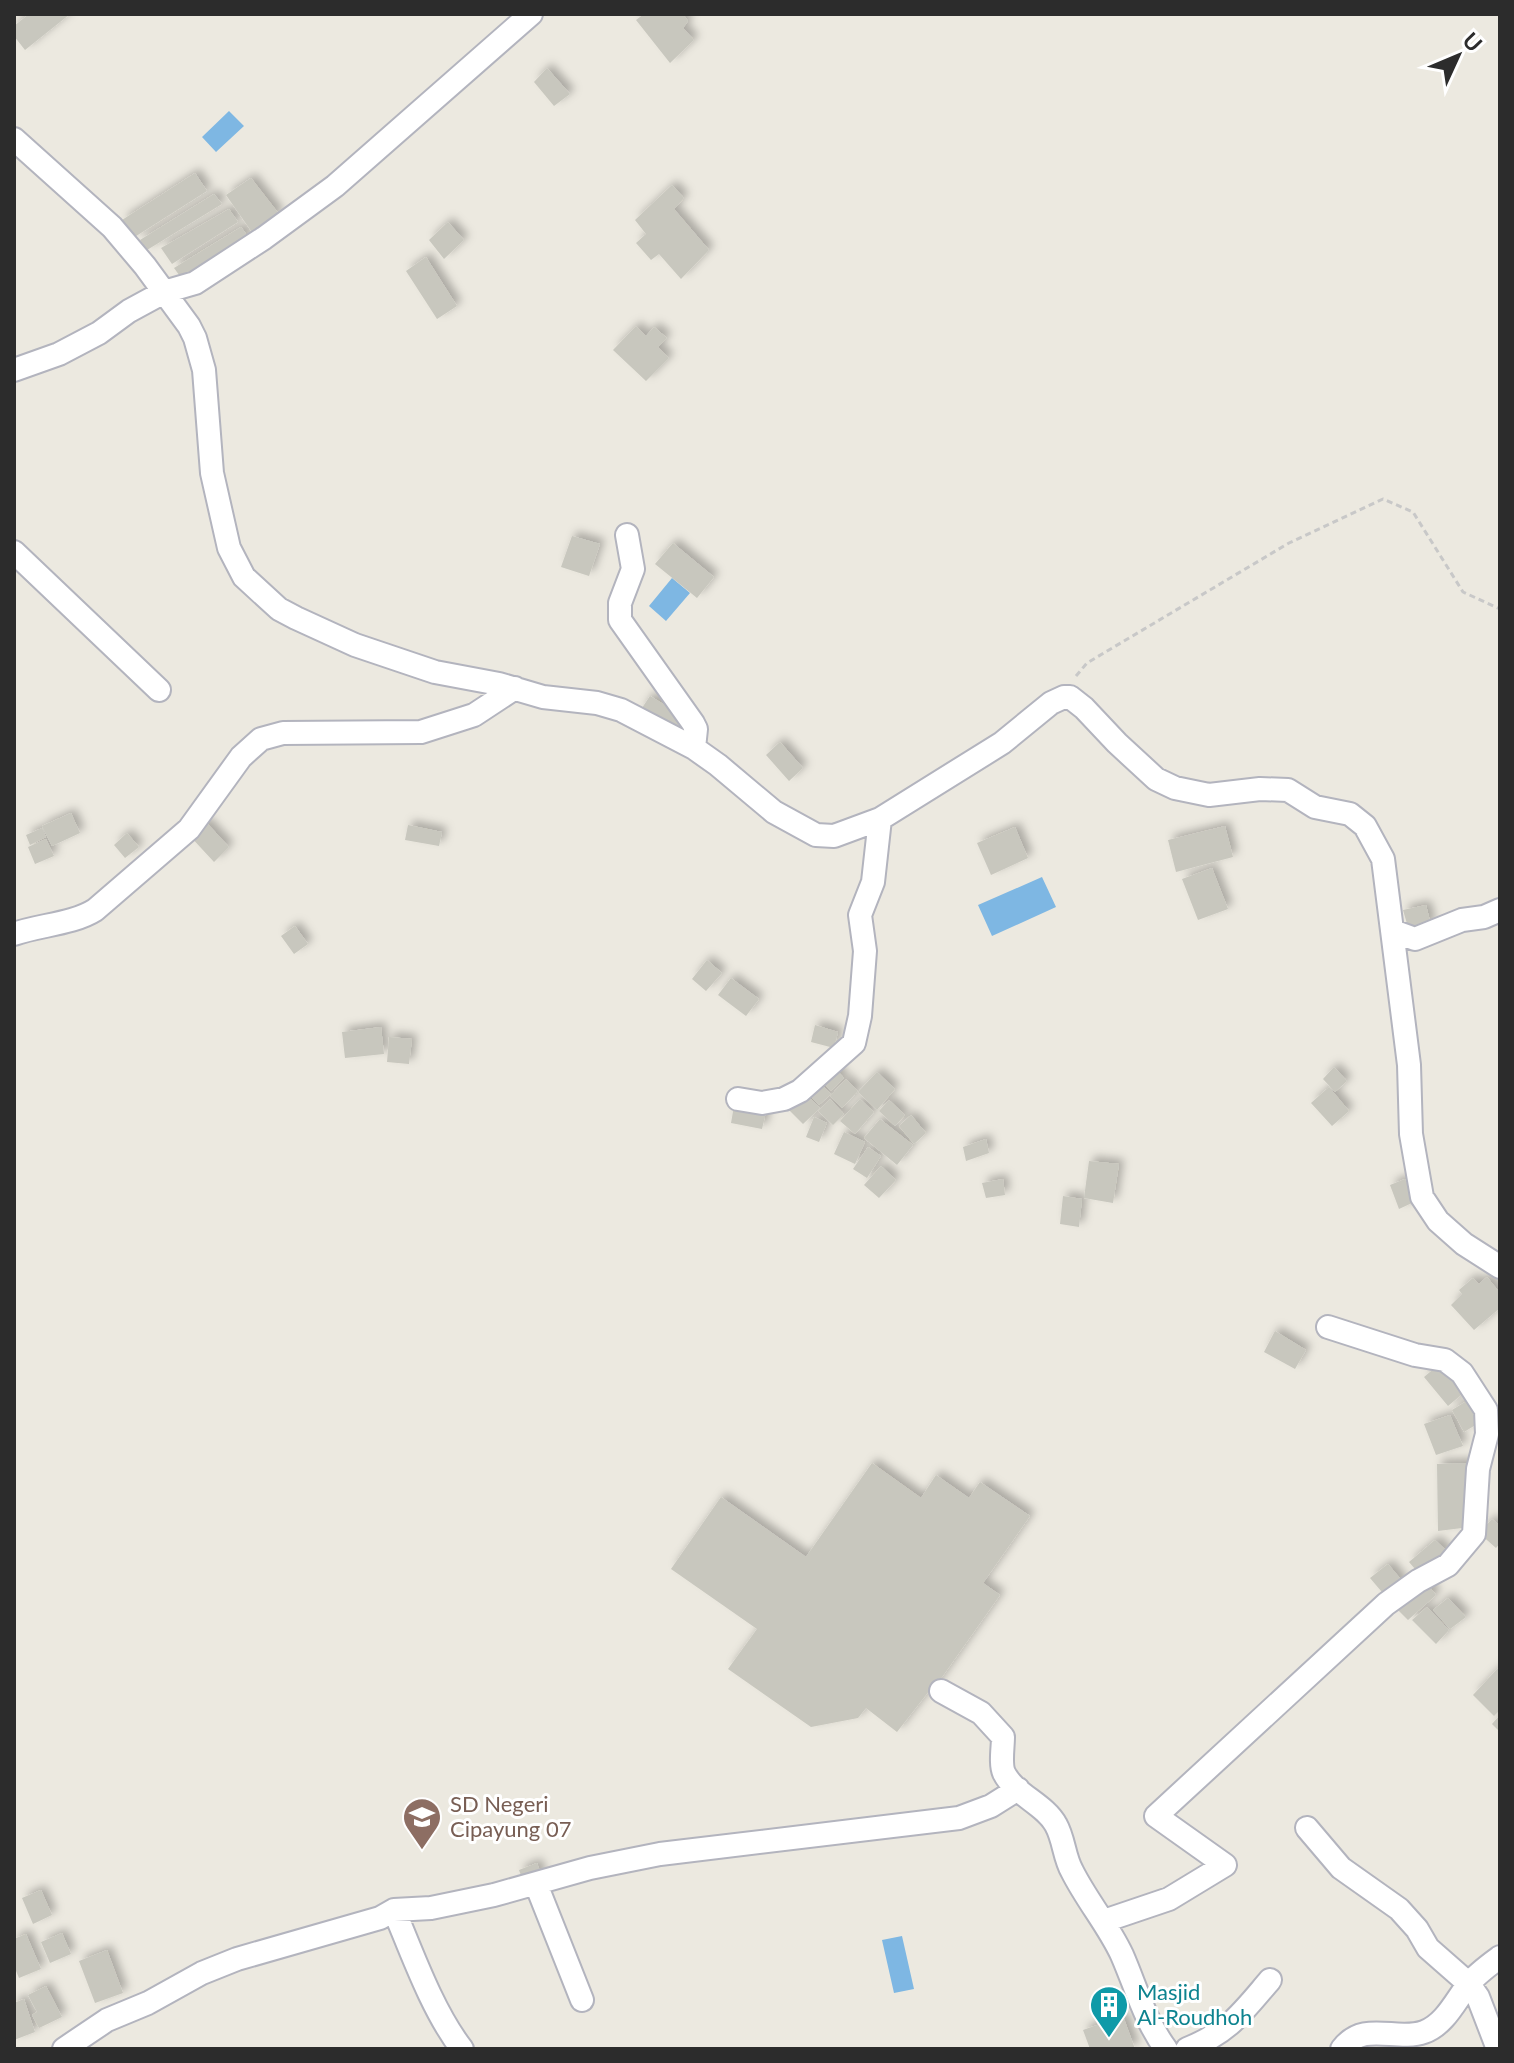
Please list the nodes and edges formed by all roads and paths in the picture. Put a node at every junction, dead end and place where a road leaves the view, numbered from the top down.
1 (531, 14) edge
2 (14, 139) edge
3 (164, 292) junction
4 (14, 370) edge
5 (627, 535) dead end
6 (14, 552) edge
7 (1500, 609) edge
8 (515, 688) junction
9 (159, 690) dead end
10 (1070, 697) junction
11 (694, 748) junction
12 (880, 819) junction
13 (1500, 910) edge
14 (1393, 931) junction
15 (14, 934) edge
16 (738, 1099) dead end
17 (1500, 1267) edge
18 (1328, 1327) dead end
19 (941, 1691) dead end
20 (1018, 1789) junction
21 (1307, 1828) dead end
22 (536, 1884) junction
23 (394, 1910) junction
24 (1104, 1921) junction
25 (1500, 1957) edge
26 (1270, 1980) dead end
27 (1469, 1984) junction
28 (582, 2000) dead end
29 (64, 2049) edge
30 (462, 2049) edge
31 (1166, 2049) edge
32 (1187, 2049) edge
33 (1342, 2049) edge
34 (1498, 2049) edge

1 - 3 street
2 - 3 street
3 - 4 street
3 - 8 street
5 - 11 street
6 - 9 street
7 - 10 path
8 - 11 street
8 - 15 street
10 - 12 street
10 - 14 street
11 - 12 street
12 - 16 street
13 - 14 street
14 - 17 street
18 - 24 street
19 - 20 street
20 - 22 street
20 - 24 street
21 - 27 street
22 - 23 street
22 - 28 street
23 - 29 street
23 - 30 street
24 - 31 street
25 - 27 street
26 - 32 street
27 - 33 street
27 - 34 street

